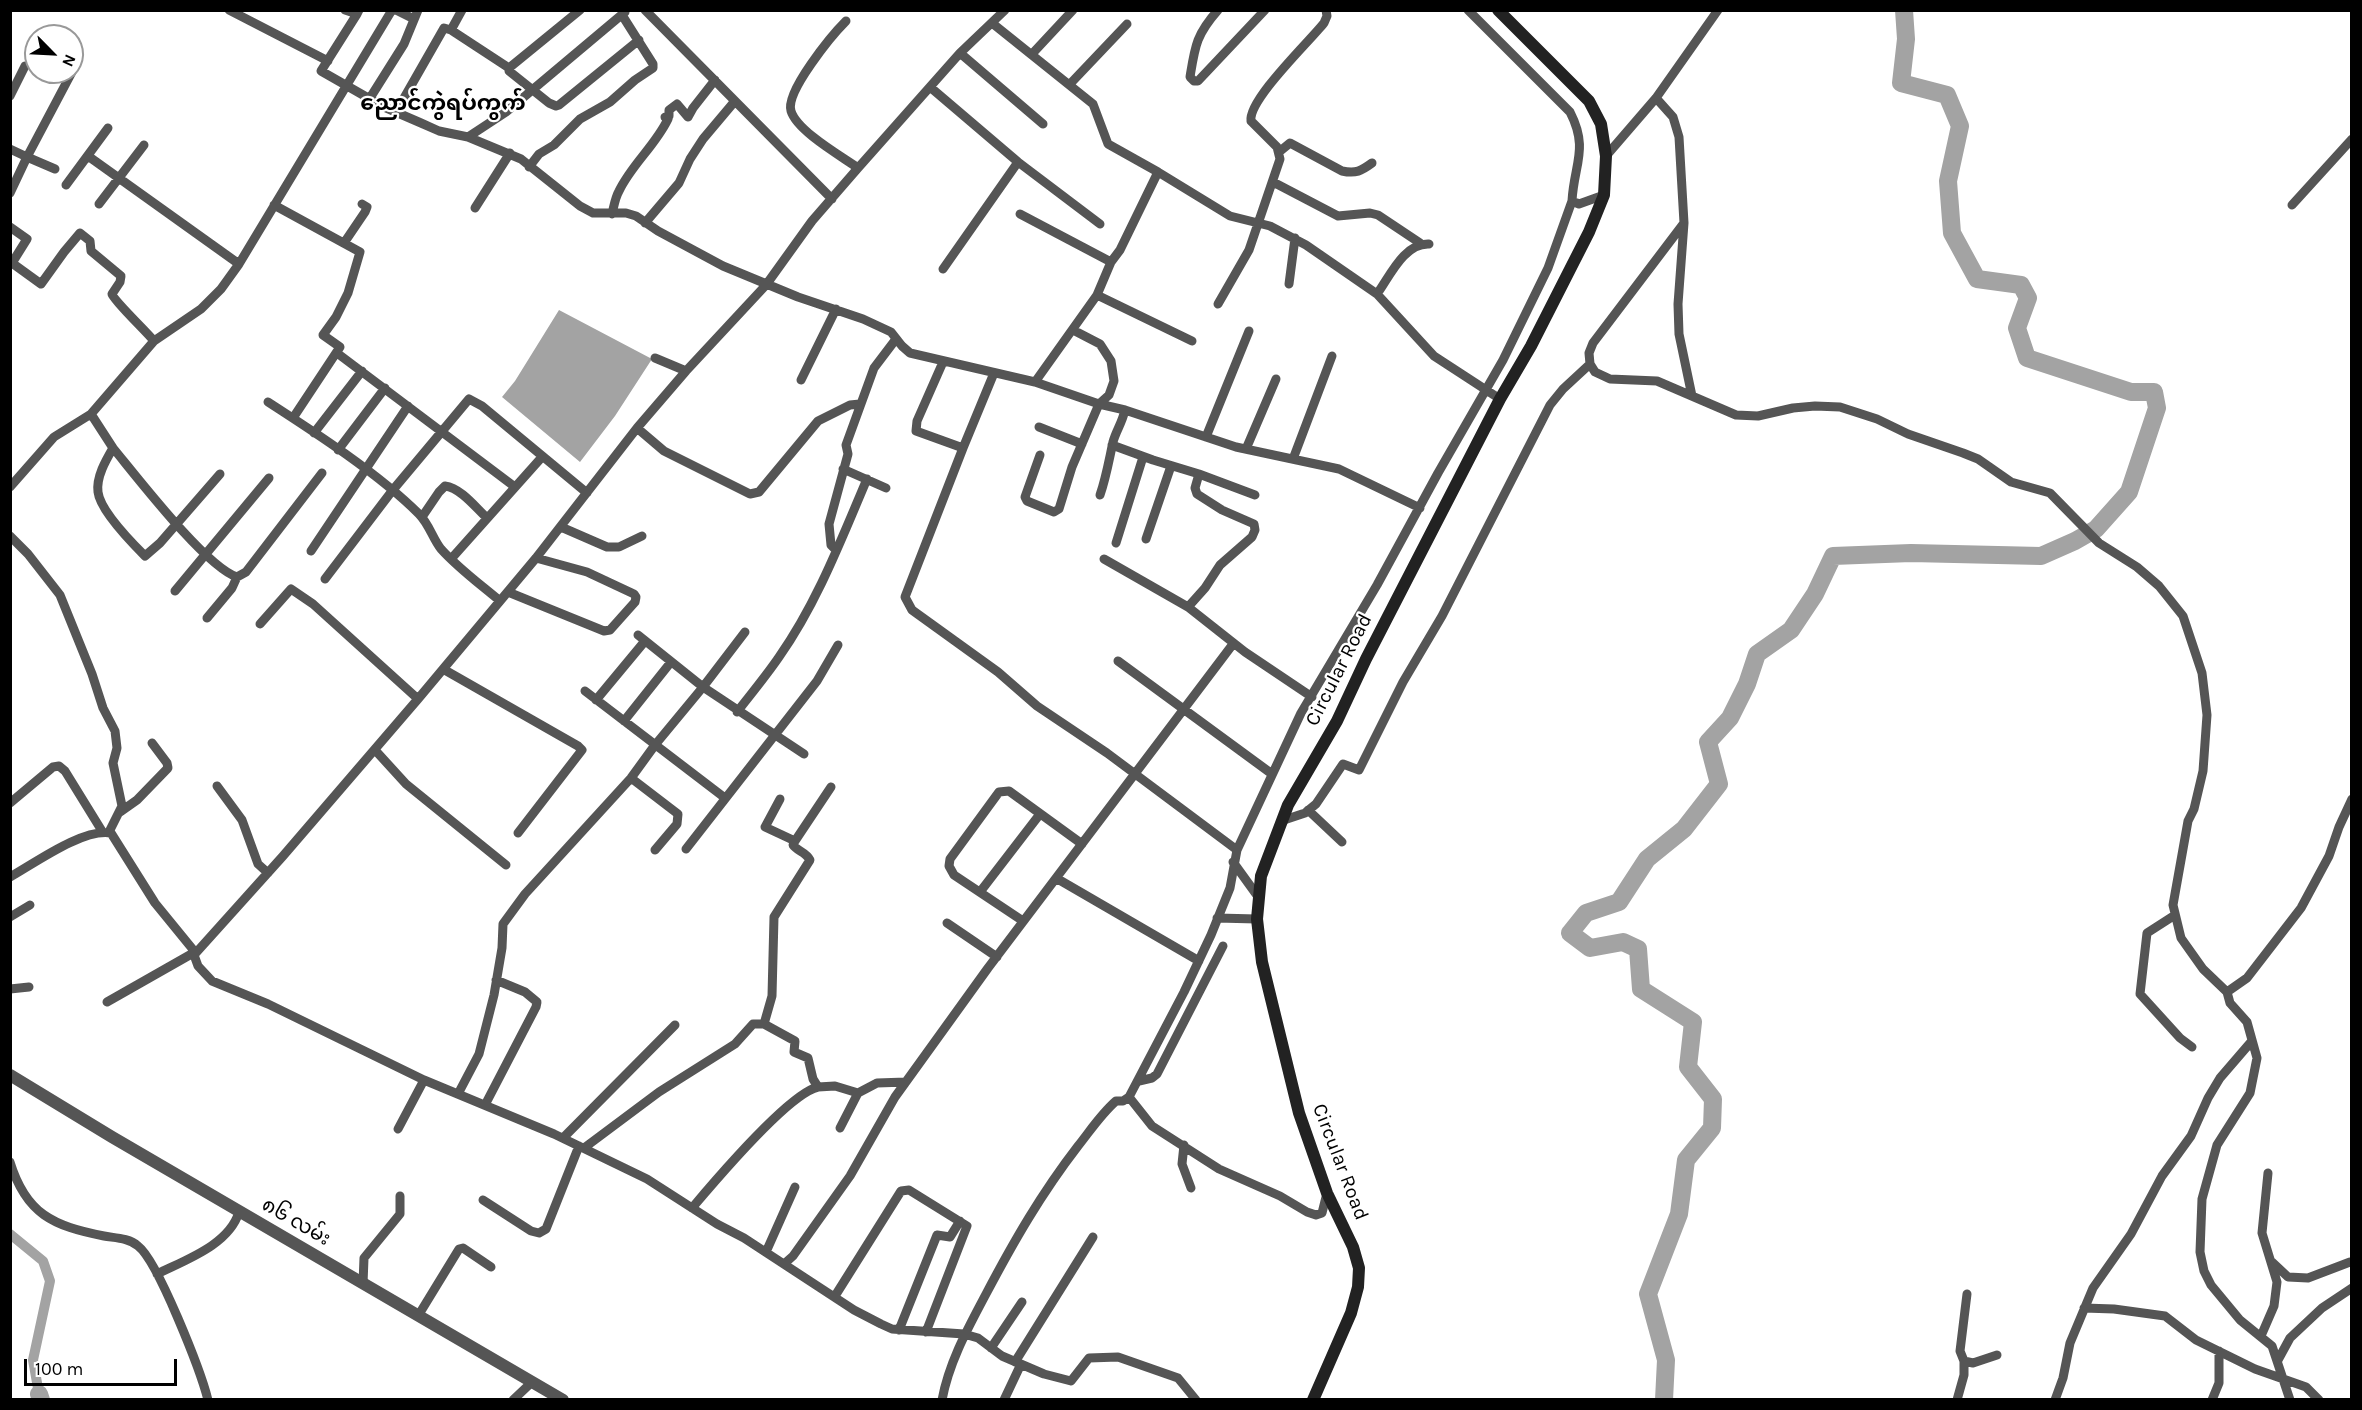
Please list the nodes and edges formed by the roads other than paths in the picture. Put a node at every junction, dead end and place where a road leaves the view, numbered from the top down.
1 (229, 10) edge
2 (345, 10) edge
3 (394, 10) edge
4 (462, 10) edge
5 (580, 10) edge
6 (645, 10) edge
7 (1005, 10) edge
8 (1073, 10) edge
9 (1218, 10) edge
10 (1265, 10) edge
11 (1326, 10) edge
12 (1468, 10) edge
13 (1498, 10) edge
14 (1718, 10) edge
15 (358, 12) edge
16 (624, 13) edge
17 (416, 15) edge
18 (846, 21) dead end
19 (992, 23) junction
20 (1127, 24) dead end
21 (450, 30) junction
22 (639, 40) junction
23 (960, 53) junction
24 (1032, 54) junction
25 (328, 61) junction
26 (24, 68) edge
27 (509, 68) junction
28 (715, 80) junction
29 (66, 84) edge
30 (1070, 84) junction
31 (347, 86) junction
32 (930, 87) junction
33 (531, 90) junction
34 (10, 96) edge
35 (370, 98) junction
36 (1656, 98) junction
37 (735, 101) junction
38 (396, 112) junction
39 (1042, 124) dead end
40 (108, 128) dead end
41 (468, 137) junction
42 (2352, 139) edge
43 (144, 145) dead end
44 (10, 149) edge
45 (1280, 152) junction
46 (510, 153) junction
47 (88, 156) junction
48 (1606, 156) junction
49 (27, 157) junction
50 (1018, 162) junction
51 (1372, 163) dead end
52 (529, 167) junction
53 (858, 168) junction
54 (55, 169) dead end
55 (1158, 172) junction
56 (118, 178) junction
57 (1273, 182) junction
58 (66, 185) dead end
59 (10, 193) edge
60 (1604, 195) junction
61 (832, 199) junction
62 (1572, 201) junction
63 (99, 204) dead end
64 (362, 204) dead end
65 (274, 205) junction
66 (2292, 205) dead end
67 (475, 208) dead end
68 (612, 214) junction
69 (1020, 214) dead end
70 (645, 222) junction
71 (1259, 223) junction
72 (1684, 223) junction
73 (1100, 224) dead end
74 (10, 227) edge
75 (1295, 238) junction
76 (344, 243) junction
77 (1112, 262) junction
78 (239, 264) junction
79 (943, 269) dead end
80 (1289, 284) dead end
81 (766, 285) junction
82 (1377, 294) junction
83 (1097, 295) junction
84 (1218, 304) dead end
85 (836, 309) junction
86 (1073, 330) junction
87 (1249, 331) dead end
88 (896, 339) junction
89 (154, 341) junction
90 (1192, 341) dead end
91 (337, 353) junction
92 (1332, 356) dead end
93 (655, 358) dead end
94 (943, 362) junction
95 (1590, 364) junction
96 (362, 371) junction
97 (686, 372) junction
98 (994, 373) junction
99 (1276, 379) dead end
100 (801, 380) dead end
101 (1035, 382) junction
102 (385, 388) junction
103 (1487, 390) junction
104 (1692, 396) junction
105 (1500, 399) junction
106 (268, 402) dead end
107 (860, 404) junction
108 (1099, 404) junction
109 (408, 406) junction
110 (1125, 410) junction
111 (91, 414) junction
112 (293, 418) junction
113 (1039, 427) dead end
114 (637, 428) junction
115 (442, 431) junction
116 (314, 433) junction
117 (1206, 437) junction
118 (1082, 444) junction
119 (1113, 445) junction
120 (113, 448) junction
121 (963, 448) junction
122 (1246, 449) junction
123 (338, 450) junction
124 (1040, 455) dead end
125 (542, 457) junction
126 (1143, 457) junction
127 (1293, 459) junction
128 (1171, 466) junction
129 (843, 469) junction
130 (366, 470) junction
131 (322, 473) dead end
132 (220, 474) dead end
133 (1198, 474) junction
134 (269, 478) dead end
135 (867, 480) junction
136 (10, 487) edge
137 (515, 487) junction
138 (886, 488) dead end
139 (392, 491) junction
140 (587, 494) junction
141 (1100, 495) dead end
142 (1255, 495) dead end
143 (1420, 508) junction
144 (422, 517) junction
145 (487, 518) junction
146 (177, 524) junction
147 (561, 527) junction
148 (10, 536) edge
149 (642, 536) dead end
150 (1146, 539) dead end
151 (1116, 543) dead end
152 (836, 549) junction
153 (311, 551) dead end
154 (206, 555) junction
155 (536, 558) junction
156 (451, 559) junction
157 (1104, 559) dead end
158 (237, 577) junction
159 (325, 579) dead end
160 (175, 591) dead end
161 (508, 592) junction
162 (500, 601) junction
163 (1188, 607) junction
164 (207, 618) dead end
165 (260, 624) dead end
166 (745, 632) dead end
167 (1233, 644) junction
168 (838, 645) dead end
169 (1118, 661) dead end
170 (671, 662) junction
171 (443, 669) junction
172 (703, 687) junction
173 (585, 691) dead end
174 (1312, 697) junction
175 (418, 699) junction
176 (596, 700) junction
177 (1184, 709) junction
178 (737, 712) junction
179 (624, 721) junction
180 (775, 736) junction
181 (152, 743) dead end
182 (654, 745) junction
183 (375, 750) junction
184 (804, 754) dead end
185 (1135, 774) junction
186 (1272, 774) junction
187 (631, 778) junction
188 (217, 786) dead end
189 (831, 787) dead end
190 (725, 798) junction
191 (780, 799) dead end
192 (2352, 800) edge
193 (10, 803) edge
194 (1308, 810) junction
195 (120, 812) junction
196 (1040, 814) junction
197 (1281, 821) junction
198 (105, 832) junction
199 (518, 833) dead end
200 (795, 841) junction
201 (1342, 842) dead end
202 (1082, 844) junction
203 (686, 849) dead end
204 (655, 850) dead end
205 (1237, 850) junction
206 (1233, 862) junction
207 (506, 865) dead end
208 (268, 873) junction
209 (10, 878) edge
210 (1056, 878) junction
211 (980, 892) junction
212 (1258, 898) junction
213 (30, 905) dead end
214 (2175, 915) junction
215 (10, 917) edge
216 (1217, 918) junction
217 (1257, 919) junction
218 (1023, 921) junction
219 (946, 923) dead end
220 (1223, 946) dead end
221 (195, 952) junction
222 (997, 957) junction
223 (1199, 961) junction
224 (496, 980) junction
225 (29, 987) dead end
226 (10, 988) edge
227 (2227, 992) junction
228 (107, 1002) dead end
229 (764, 1024) junction
230 (675, 1025) dead end
231 (2251, 1042) junction
232 (2192, 1047) dead end
233 (10, 1075) edge
234 (424, 1080) junction
235 (1139, 1081) junction
236 (906, 1082) junction
237 (818, 1087) junction
238 (858, 1093) junction
239 (458, 1094) junction
240 (1129, 1097) junction
241 (485, 1105) junction
242 (840, 1128) dead end
243 (398, 1129) dead end
244 (562, 1138) junction
245 (1184, 1145) junction
246 (581, 1147) junction
247 (10, 1162) edge
248 (2268, 1173) dead end
249 (795, 1187) dead end
250 (1191, 1188) dead end
251 (1327, 1192) junction
252 (400, 1196) dead end
253 (483, 1200) dead end
254 (692, 1208) junction
255 (239, 1212) junction
256 (960, 1221) junction
257 (1093, 1237) dead end
258 (766, 1252) junction
259 (2272, 1262) junction
260 (2349, 1262) dead end
261 (784, 1264) junction
262 (491, 1267) dead end
263 (157, 1274) junction
264 (363, 1284) junction
265 (2352, 1288) edge
266 (1967, 1294) dead end
267 (835, 1296) junction
268 (1022, 1302) dead end
269 (2084, 1308) junction
270 (418, 1316) junction
271 (899, 1330) junction
272 (926, 1332) junction
273 (964, 1334) junction
274 (2261, 1336) junction
275 (991, 1348) junction
276 (2219, 1351) junction
277 (1997, 1355) dead end
278 (2278, 1360) junction
279 (1964, 1361) junction
280 (1018, 1363) junction
281 (2284, 1377) junction
282 (532, 1382) junction
283 (208, 1400) edge
284 (513, 1400) edge
285 (563, 1400) edge
286 (942, 1400) edge
287 (1004, 1400) edge
288 (1196, 1400) edge
289 (1313, 1400) edge
290 (1957, 1400) edge
291 (2055, 1400) edge
292 (2212, 1400) edge
293 (2290, 1400) edge
294 (2319, 1400) edge

1 - 25 street
2 - 15 street
3 - 17 street
3 - 31 street
4 - 21 street
5 - 27 street
6 - 28 street
7 - 19 street
8 - 24 street
9 - 10 street
11 - 45 street
12 - 62 street
13 - 48 main road, Circular Road
14 - 36 street
15 - 25 street
16 - 22 street
16 - 33 street
17 - 35 street
18 - 53 street
19 - 23 street
19 - 24 street
20 - 30 street
21 - 27 street
21 - 38 street
22 - 33 street
22 - 52 street
23 - 32 street
23 - 39 street
24 - 30 street
25 - 31 street
26 - 34 street
27 - 33 street
28 - 37 street
28 - 68 street
29 - 49 street
30 - 55 street
31 - 35 street
31 - 65 street
32 - 50 street
32 - 53 street
33 - 41 street
35 - 38 street
36 - 48 street
36 - 72 street
37 - 61 street
37 - 70 street
38 - 41 street
40 - 47 street
41 - 46 street
42 - 66 street
43 - 56 street
44 - 49 street
45 - 51 street
45 - 57 street
46 - 52 street
46 - 67 street
47 - 56 street
47 - 58 street
48 - 60 main road, Circular Road
49 - 54 street
49 - 59 street
50 - 73 street
50 - 79 street
52 - 68 street
53 - 61 street
55 - 71 street
55 - 77 street
56 - 63 street
56 - 78 street
57 - 71 street
57 - 82 street
60 - 62 street
60 - 105 main road, Circular Road
61 - 81 street
62 - 103 street
64 - 76 street
65 - 76 street
65 - 78 street
68 - 70 street
69 - 77 street
70 - 81 street
71 - 75 street
71 - 84 street
72 - 95 street
72 - 104 street
74 - 89 street
75 - 80 street
75 - 82 street
76 - 91 street
77 - 83 street
78 - 89 street
81 - 85 street
81 - 97 street
82 - 103 street
83 - 86 street
83 - 90 street
85 - 88 street
85 - 100 street
86 - 101 street
86 - 108 street
87 - 117 street
88 - 94 street
88 - 107 street
89 - 111 street
91 - 96 street
91 - 112 street
92 - 127 street
93 - 97 street
94 - 98 street
94 - 121 street
95 - 104 street
95 - 194 street
96 - 102 street
96 - 116 street
97 - 114 street
98 - 101 street
98 - 121 street
99 - 122 street
101 - 108 street
102 - 109 street
102 - 123 street
103 - 105 street
103 - 143 street
104 - 214 street
105 - 197 main road, Circular Road
106 - 112 street
107 - 114 street
107 - 129 street
108 - 110 street
108 - 118 street
109 - 115 street
109 - 130 street
110 - 117 street
110 - 119 street
111 - 120 street
111 - 136 street
112 - 116 street
113 - 118 street
114 - 140 street
115 - 125 street
115 - 137 street
115 - 139 street
116 - 123 street
117 - 122 street
118 - 124 street
119 - 126 street
119 - 141 street
120 - 146 street
120 - 146 street
121 - 185 street
122 - 127 street
123 - 130 street
125 - 137 street
125 - 140 street
126 - 128 street
126 - 151 street
127 - 143 street
128 - 133 street
128 - 150 street
129 - 135 street
129 - 152 street
130 - 139 street
130 - 153 street
131 - 158 street
132 - 146 street
133 - 142 street
133 - 163 street
134 - 154 street
135 - 138 street
135 - 152 street
137 - 145 street
139 - 144 street
139 - 159 street
140 - 147 street
143 - 174 street
144 - 145 street
144 - 156 street
145 - 156 street
146 - 154 street
147 - 149 street
147 - 155 street
148 - 195 street
152 - 178 street
154 - 158 street
154 - 160 street
155 - 161 street
155 - 161 street
156 - 162 street
157 - 163 street
158 - 164 street
161 - 162 street
162 - 171 street
163 - 167 street
165 - 175 street
166 - 172 street
167 - 174 street
167 - 177 street
168 - 180 street
169 - 177 street
170 - 172 street
170 - 176 street
170 - 179 street
171 - 175 street
171 - 199 street
172 - 178 street
172 - 182 street
173 - 176 street
174 - 186 street
175 - 183 street
176 - 179 street
177 - 185 street
177 - 186 street
178 - 180 street
179 - 182 street
180 - 184 street
180 - 190 street
181 - 195 street
182 - 187 street
182 - 190 street
183 - 207 street
183 - 208 street
185 - 202 street
185 - 205 street
186 - 205 street
187 - 204 street
187 - 224 street
188 - 208 street
189 - 200 street
190 - 203 street
191 - 200 street
192 - 227 street
193 - 198 street
194 - 197 street
194 - 201 street
195 - 198 street
196 - 202 street
196 - 211 street
196 - 211 street
197 - 212 main road, Circular Road
198 - 209 street
198 - 221 street
200 - 229 street
202 - 210 street
205 - 206 street
206 - 212 street
206 - 216 street
208 - 221 street
210 - 218 street
210 - 223 street
211 - 218 street
212 - 217 main road, Circular Road
213 - 215 street
214 - 227 street
214 - 232 street
216 - 217 street
216 - 223 street
217 - 251 main road, Circular Road
218 - 222 street
219 - 222 street
220 - 235 street
221 - 228 street
221 - 234 street
222 - 236 street
223 - 235 street
224 - 239 street
224 - 241 street
225 - 226 street
227 - 231 street
229 - 237 street
229 - 246 street
230 - 244 street
231 - 269 street
231 - 274 street
233 - 255 street, ၈၆ လမ်း
234 - 239 street
234 - 243 street
235 - 240 street
236 - 238 street
236 - 261 street
237 - 238 street
237 - 254 street
238 - 242 street
239 - 241 street
240 - 245 street
240 - 273 street
241 - 244 street
244 - 246 street
245 - 250 street
245 - 251 street
246 - 253 street
246 - 254 street
247 - 263 street
248 - 259 street
249 - 258 street
251 - 289 main road, Circular Road
252 - 264 street
254 - 258 street
255 - 263 street
255 - 264 street, ၈၆ လမ်း
256 - 267 street
256 - 271 street
256 - 272 street
257 - 280 street
258 - 261 street
259 - 260 street
259 - 274 street
261 - 267 street
262 - 270 street
263 - 283 street
264 - 270 street, ၈၆ လမ်း
265 - 278 street
266 - 279 street
267 - 271 street
268 - 275 street
269 - 276 street
269 - 291 street
270 - 282 street, ၈၆ လမ်း
271 - 272 street
272 - 273 street
273 - 275 street
273 - 286 street
274 - 278 street
275 - 280 street
276 - 281 street
276 - 292 street
277 - 279 street
278 - 281 street
279 - 290 street
280 - 287 street
280 - 288 street
281 - 293 street
281 - 294 street
282 - 284 street
282 - 285 street, ၈၆ လမ်း

